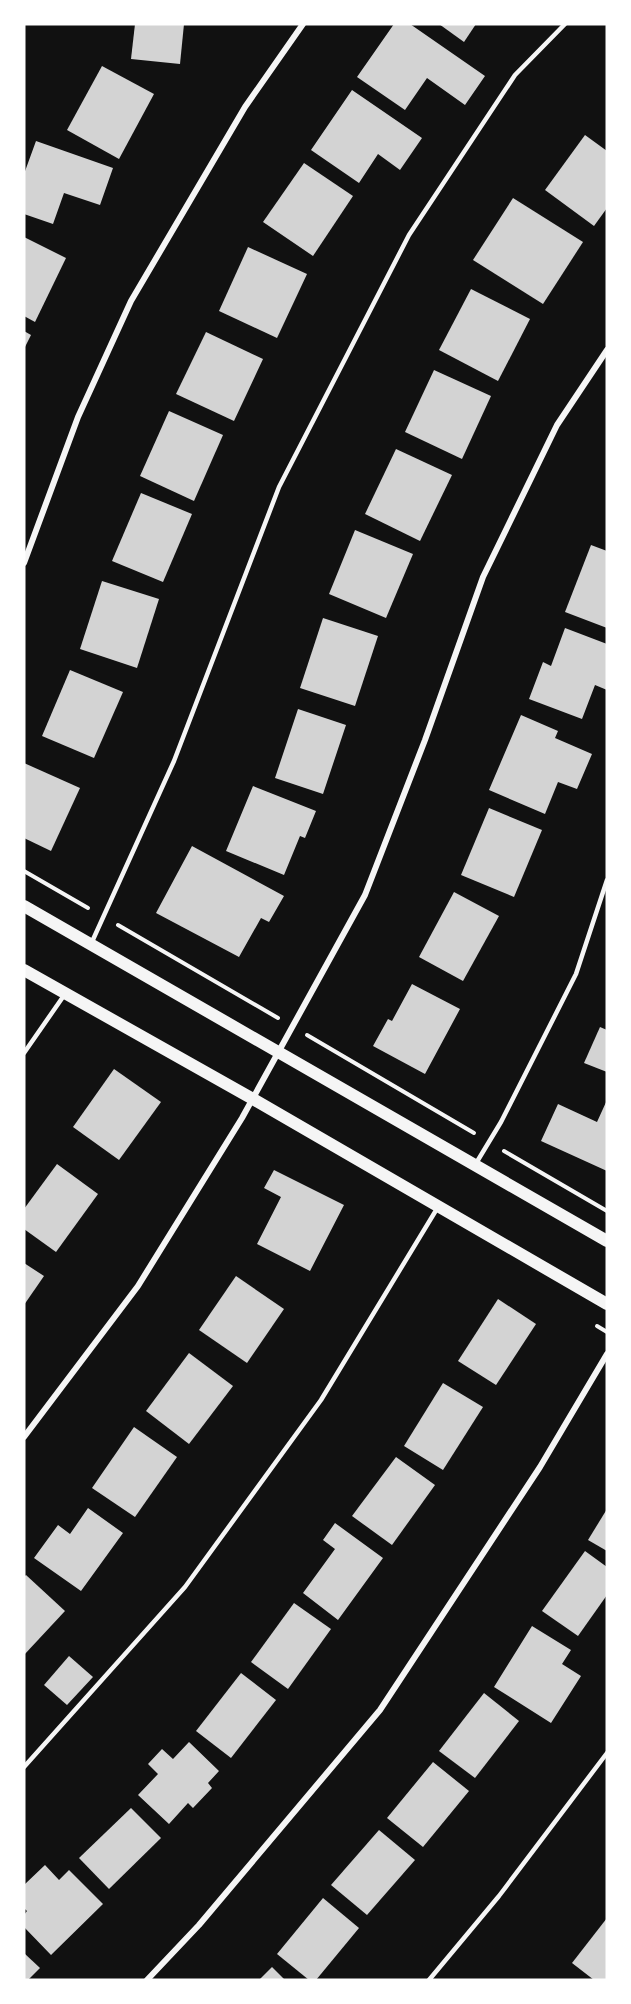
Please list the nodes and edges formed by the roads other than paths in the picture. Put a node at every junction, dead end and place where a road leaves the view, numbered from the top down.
1 (303, 24) edge
2 (564, 24) edge
3 (607, 350) edge
4 (24, 563) edge
5 (607, 880) edge
6 (24, 906) edge
7 (91, 944) junction
8 (24, 970) edge
9 (65, 993) junction
10 (24, 1053) edge
11 (279, 1053) junction
12 (253, 1099) junction
13 (475, 1165) junction
14 (438, 1207) junction
15 (607, 1241) edge
16 (607, 1304) edge
17 (607, 1354) edge
18 (24, 1437) edge
19 (607, 1753) edge
20 (24, 1767) edge
21 (147, 1980) edge
22 (429, 1980) edge

1 - 4 street
2 - 7 lane
3 - 11 street
5 - 13 lane
6 - 7 main road
7 - 11 main road
8 - 9 main road
9 - 10 lane
9 - 12 main road
11 - 12 street
11 - 13 main road
12 - 14 main road
12 - 18 street
13 - 15 main road
14 - 16 main road
14 - 20 lane
17 - 21 street
19 - 22 lane

